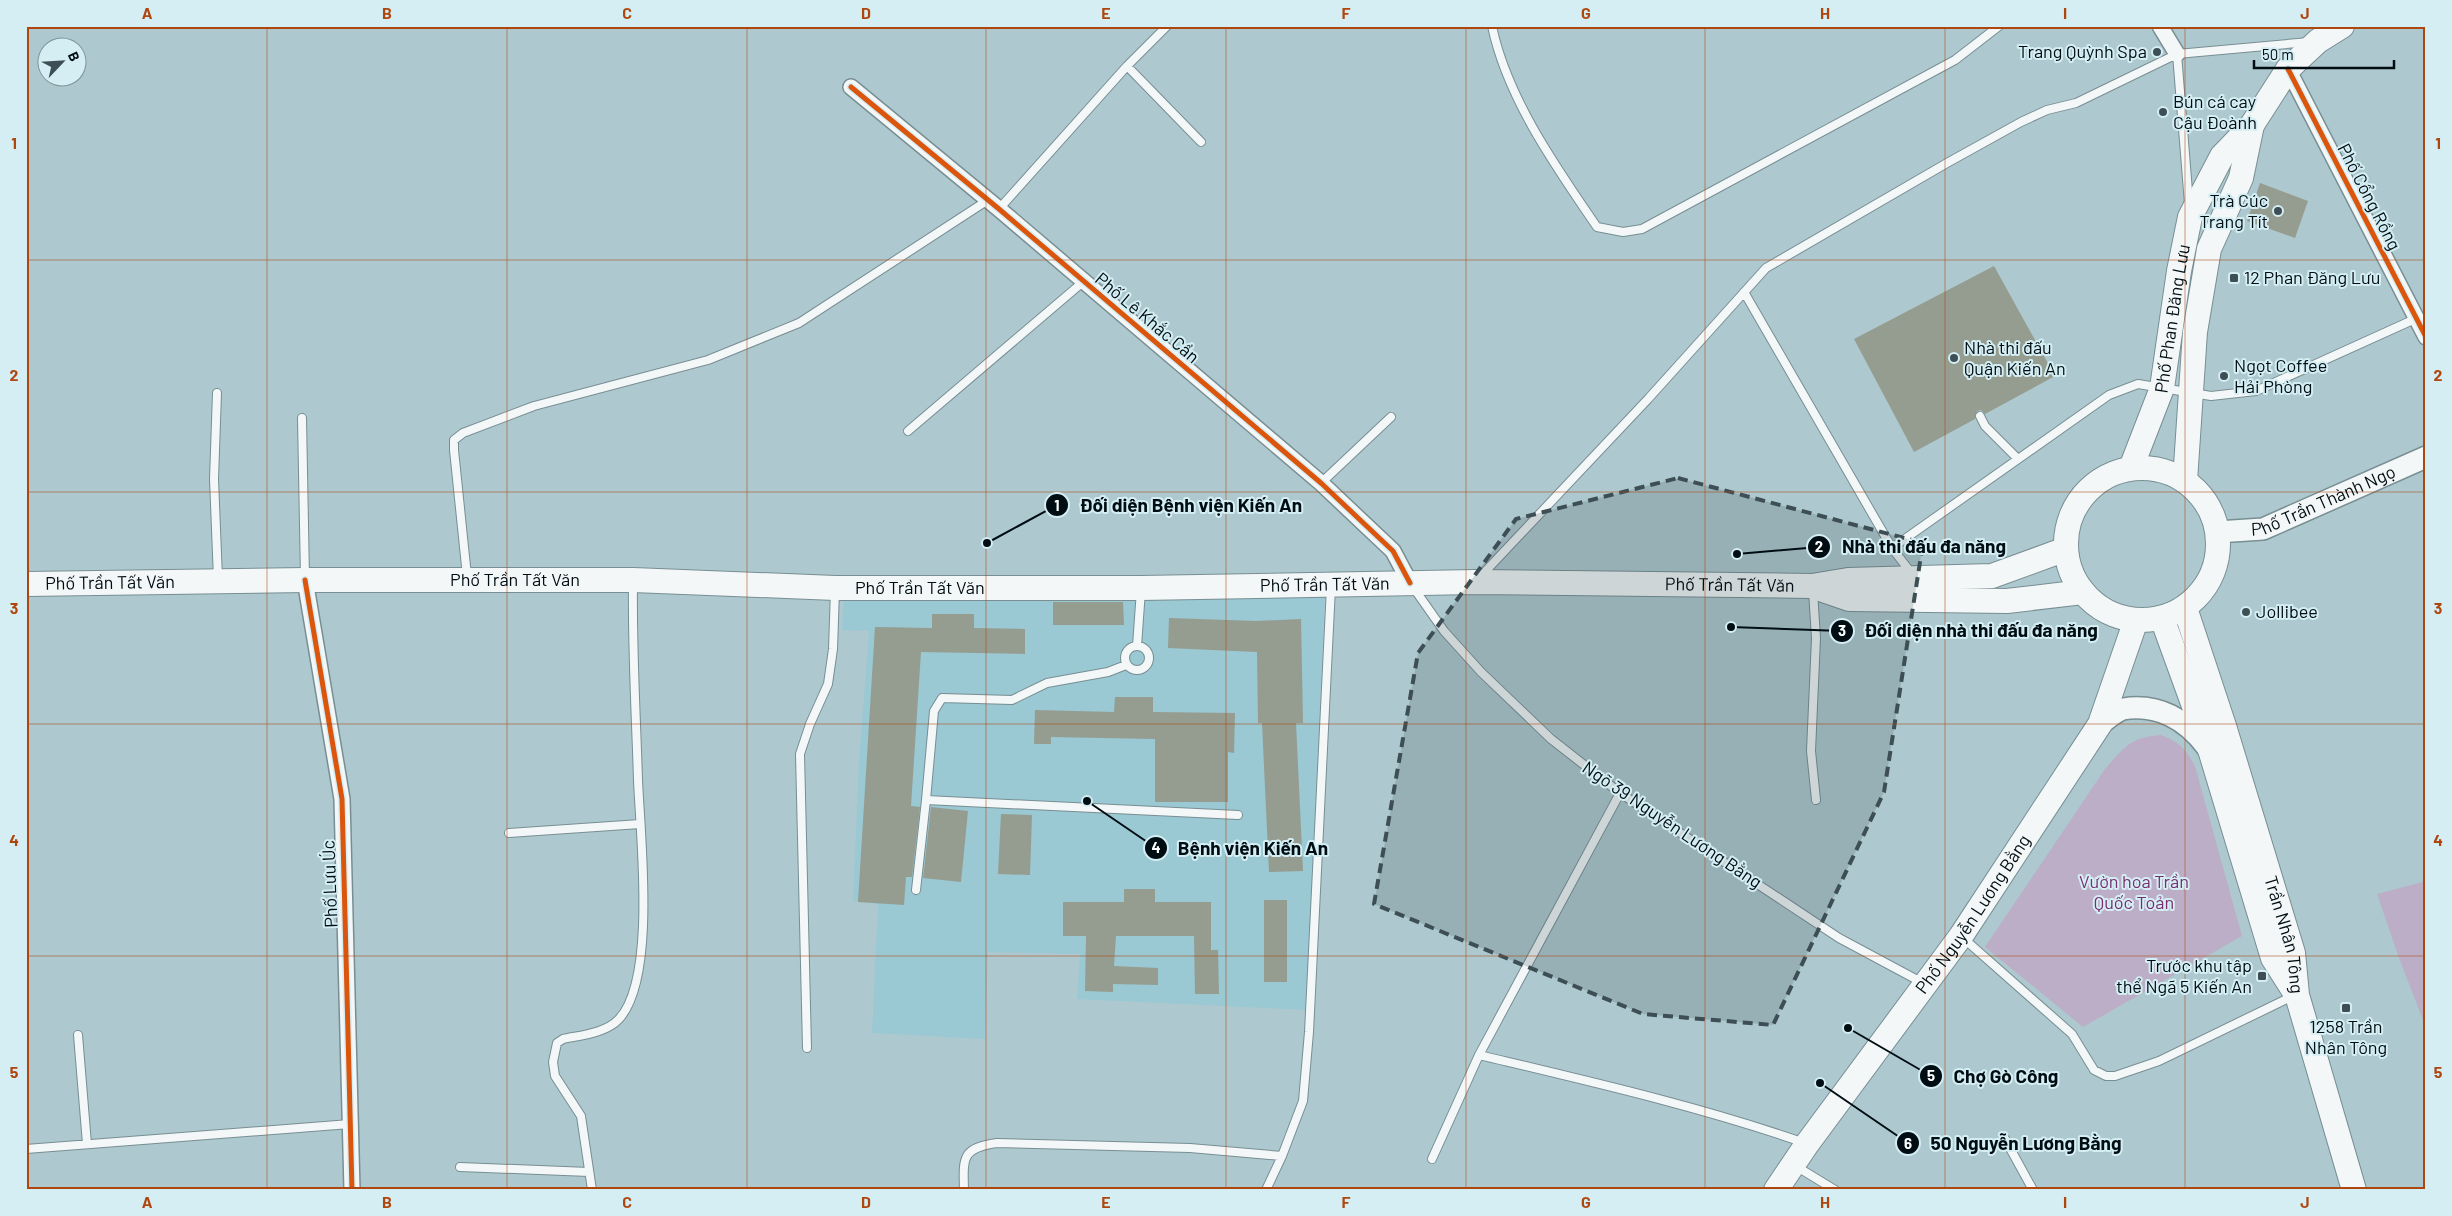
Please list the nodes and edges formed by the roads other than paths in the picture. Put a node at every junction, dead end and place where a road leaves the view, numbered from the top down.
1 (1167, 26) edge
2 (1492, 26) edge
3 (1999, 26) edge
4 (2160, 26) edge
5 (2342, 26) edge
6 (2318, 41) junction
7 (2176, 54) junction
8 (1127, 66) junction
9 (2288, 69) junction
10 (851, 87) dead end
11 (2252, 125) junction
12 (1201, 142) dead end
13 (993, 205) junction
14 (2190, 217) junction
15 (1083, 282) junction
16 (1744, 292) junction
17 (2416, 318) junction
18 (2426, 337) edge
19 (2162, 388) junction
20 (217, 393) dead end
21 (2191, 393) junction
22 (1980, 416) dead end
23 (1391, 417) dead end
24 (302, 418) dead end
25 (908, 431) dead end
26 (2426, 457) edge
27 (2018, 459) junction
28 (2131, 468) junction
29 (2185, 481) junction
30 (1320, 483) junction
31 (2218, 532) junction
32 (1892, 548) junction
33 (2066, 549) junction
34 (1915, 578) junction
35 (305, 580) junction
36 (468, 580) junction
37 (633, 580) junction
38 (218, 581) junction
39 (1475, 582) junction
40 (1410, 583) junction
41 (26, 584) edge
42 (1331, 584) junction
43 (1812, 586) junction
44 (835, 588) junction
45 (1141, 588) junction
46 (2082, 592) junction
47 (2185, 608) junction
48 (2162, 618) junction
49 (2136, 620) junction
50 (1137, 646) junction
51 (1126, 665) junction
52 (2100, 724) junction
53 (2211, 753) junction
54 (1620, 793) junction
55 (926, 800) junction
56 (1816, 800) dead end
57 (1238, 815) dead end
58 (640, 824) junction
59 (509, 834) dead end
60 (916, 890) dead end
61 (1961, 936) junction
62 (1924, 984) junction
63 (2297, 995) junction
64 (78, 1035) dead end
65 (807, 1048) dead end
66 (1479, 1055) junction
67 (350, 1124) junction
68 (2005, 1139) dead end
69 (87, 1144) junction
70 (1807, 1144) junction
71 (26, 1149) edge
72 (1282, 1156) junction
73 (1432, 1159) dead end
74 (1793, 1164) junction
75 (460, 1167) dead end
76 (589, 1172) junction
77 (2352, 1189) edge
78 (352, 1190) edge
79 (592, 1190) edge
80 (964, 1190) edge
81 (1266, 1190) edge
82 (1776, 1190) edge
83 (1835, 1190) edge
84 (2032, 1190) edge

1 - 8 lane
2 - 3 lane
4 - 7 street
5 - 6 main road, Phố Phan Đăng Lưu
6 - 7 lane
6 - 9 main road, Phố Phan Đăng Lưu
7 - 14 lane
7 - 16 lane
8 - 12 lane
8 - 13 lane
9 - 11 main road, Phố Phan Đăng Lưu
9 - 17 street, Phố Cổng Rồng
10 - 13 street, Phố Lê Khắc Cần
11 - 14 main road, Phố Phan Đăng Lưu
11 - 21 main road, Phố Phan Đăng Lưu
13 - 15 street, Phố Lê Khắc Cần
13 - 36 lane
14 - 19 main road, Phố Phan Đăng Lưu
15 - 25 lane
15 - 30 street, Phố Lê Khắc Cần
16 - 32 lane
16 - 39 lane
17 - 18 street, Phố Cổng Rồng
17 - 21 lane
19 - 21 lane
19 - 27 lane
19 - 28 main road, Phố Phan Đăng Lưu
20 - 38 lane
21 - 29 main road, Phố Phan Đăng Lưu
22 - 27 lane
23 - 30 lane
24 - 35 lane
26 - 31 main road, Phố Trần Thành Ngọ
27 - 32 lane
28 - 29 main road
28 - 33 main road
29 - 31 main road
30 - 40 street, Phố Lê Khắc Cần
31 - 47 main road
32 - 34 lane
33 - 34 main road, Phố Trần Tất Văn
33 - 46 main road
34 - 43 main road, Phố Trần Tất Văn
35 - 36 main road, Phố Trần Tất Văn
35 - 38 main road, Phố Trần Tất Văn
35 - 67 street, Phố Lưu Úc
36 - 37 main road, Phố Trần Tất Văn
37 - 44 main road, Phố Trần Tất Văn
37 - 58 lane
38 - 41 main road, Phố Trần Tất Văn
39 - 40 main road, Phố Trần Tất Văn
39 - 43 main road, Phố Trần Tất Văn
40 - 42 main road, Phố Trần Tất Văn
40 - 54 lane, Ngõ 39 Nguyễn Lương Bằng
42 - 45 main road, Phố Trần Tất Văn
42 - 72 lane
43 - 46 main road, Phố Trần Tất Văn
43 - 56 lane
44 - 45 main road, Phố Trần Tất Văn
44 - 65 lane
45 - 50 lane
46 - 49 main road
47 - 48 main road
47 - 63 main road, Trần Nhân Tông
48 - 49 main road
48 - 53 main road, Trần Nhân Tông
49 - 52 main road, Phố Nguyễn Lương Bằng
50 - 51 lane
50 - 51 lane
51 - 55 lane
52 - 53 main road
52 - 61 main road, Phố Nguyễn Lương Bằng
53 - 63 main road, Trần Nhân Tông
54 - 62 lane, Ngõ 39 Nguyễn Lương Bằng
54 - 66 lane
55 - 57 lane
55 - 60 lane
58 - 59 lane
58 - 76 lane
61 - 62 main road, Phố Nguyễn Lương Bằng
61 - 63 lane
62 - 70 main road, Phố Nguyễn Lương Bằng
63 - 77 main road
64 - 69 lane
66 - 70 lane
66 - 73 lane
67 - 69 lane
67 - 78 street, Phố Lưu Úc
68 - 84 lane
69 - 71 lane
70 - 74 main road, Phố Nguyễn Lương Bằng
72 - 80 lane
72 - 81 lane
74 - 82 main road, Phố Nguyễn Lương Bằng
74 - 83 lane
75 - 76 lane
76 - 79 lane

